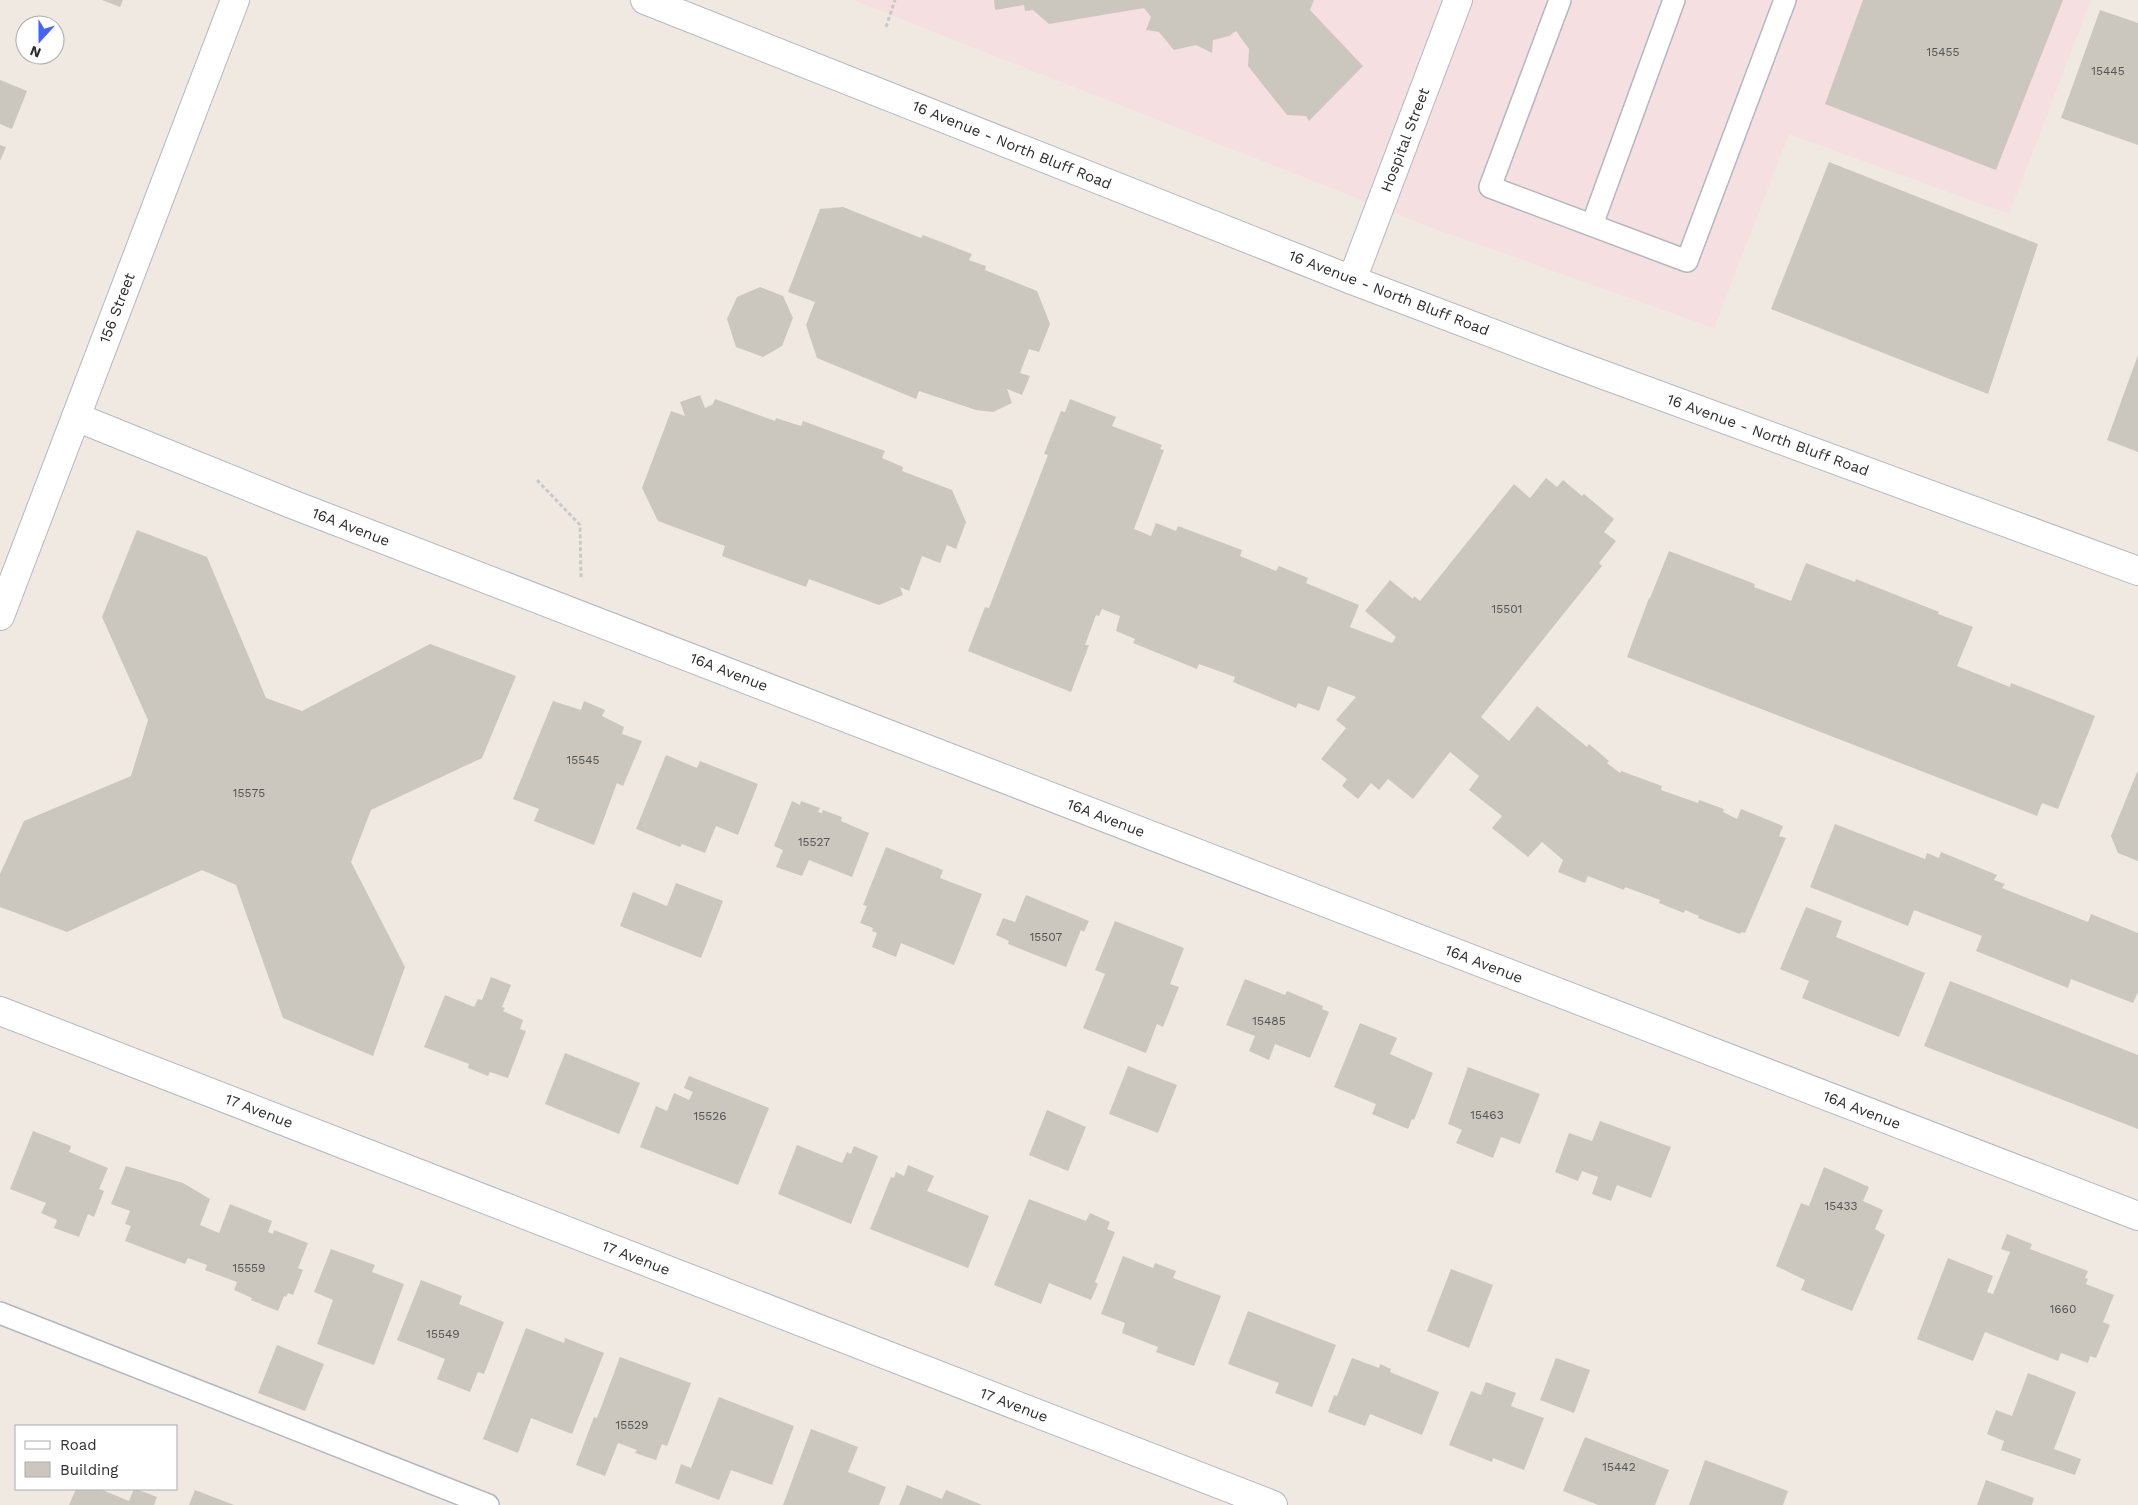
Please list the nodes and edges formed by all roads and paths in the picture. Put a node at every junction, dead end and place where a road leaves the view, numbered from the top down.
1 (235, 0) edge
2 (645, 0) edge
3 (896, 0) edge
4 (1458, 0) edge
5 (1560, 0) edge
6 (1674, 0) edge
7 (1785, 0) edge
8 (886, 27) dead end
9 (1592, 225) junction
10 (1352, 280) junction
11 (76, 417) junction
12 (537, 480) dead end
13 (2138, 571) edge
14 (581, 584) dead end
15 (0, 616) edge
16 (0, 1011) edge
17 (2138, 1216) edge
18 (0, 1313) edge
19 (488, 1505) edge
20 (1272, 1505) edge

1 - 11 street, 156 Street
2 - 10 street, 16 Avenue - North Bluff Road
3 - 8 path
4 - 10 street, Hospital Street
5 - 9 lane
6 - 9 lane
7 - 9 lane
10 - 13 street, 16 Avenue - North Bluff Road
11 - 15 street, 156 Street
11 - 17 street, 16A Avenue
12 - 14 path
16 - 20 street, 17 Avenue
18 - 19 lane

